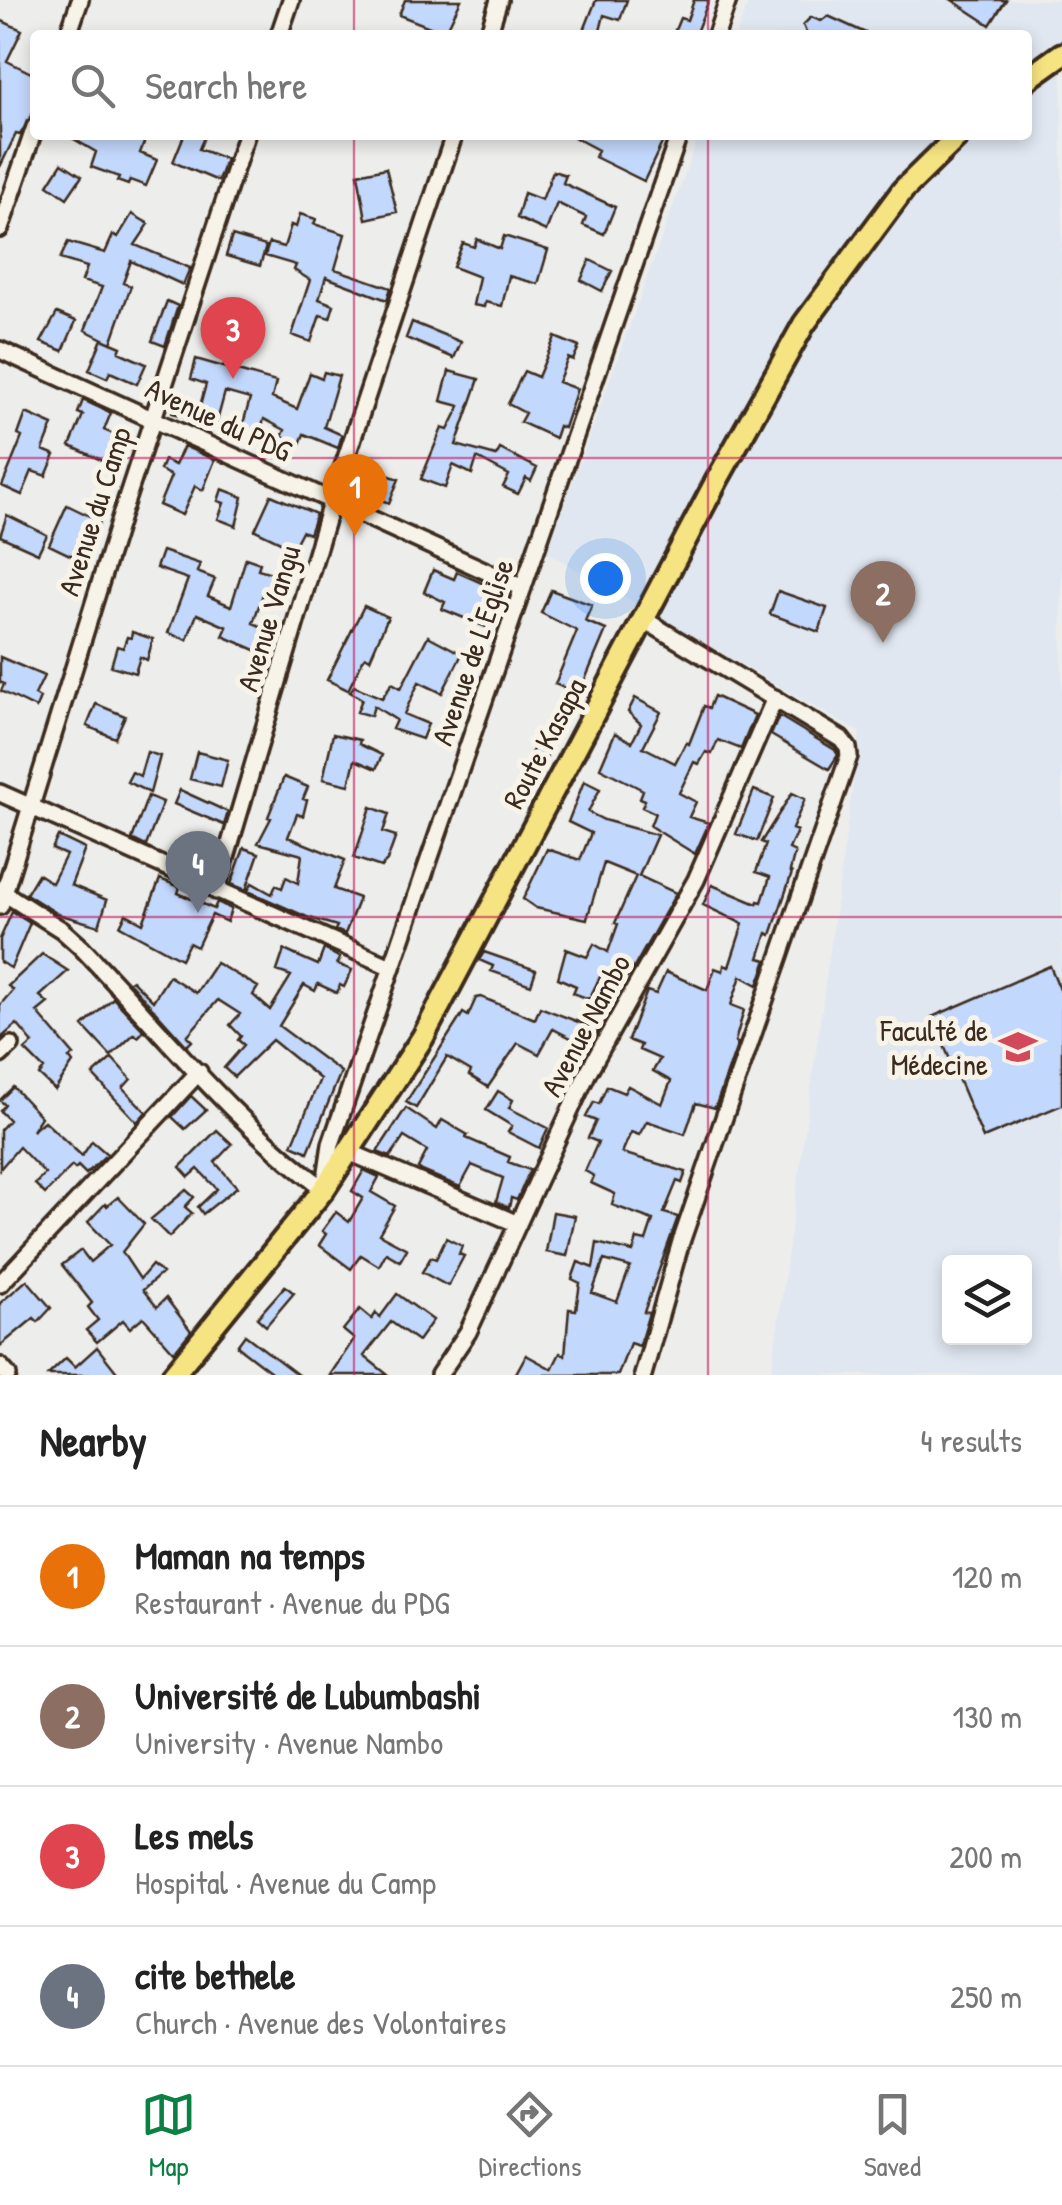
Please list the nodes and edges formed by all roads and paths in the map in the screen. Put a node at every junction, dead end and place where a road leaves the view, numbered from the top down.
1 (80, 0) edge
2 (291, 0) edge
3 (500, 0) edge
4 (728, 0) edge
5 (70, 30) edge
6 (281, 30) edge
7 (490, 30) edge
8 (718, 30) edge
9 (1062, 54) edge
10 (1032, 75) edge
11 (31, 140) edge
12 (244, 140) edge
13 (452, 140) edge
14 (677, 140) edge
15 (954, 140) edge
16 (0, 229) edge
17 (0, 350) edge
18 (153, 418) junction
19 (331, 502) junction
20 (523, 588) junction
21 (644, 619) junction
22 (774, 698) junction
23 (0, 793) edge
24 (30, 807) junction
25 (216, 891) junction
26 (2, 899) edge
27 (391, 968) junction
28 (199, 1072) junction
29 (348, 1152) junction
30 (324, 1189) junction
31 (518, 1224) junction
32 (0, 1284) edge
33 (0, 1366) edge
34 (8, 1375) edge
35 (173, 1375) edge
36 (439, 1375) edge
37 (643, 1375) edge

1 - 5 street
2 - 6 street
3 - 7 street
4 - 8 street
9 - 10 main road
11 - 16 street
12 - 18 street, Avenue du Camp
13 - 19 street, Avenue Vangu
14 - 20 street, Avenue de L'Eglise
15 - 21 main road, Route Kasapa
17 - 18 street, Avenue du PDG
18 - 19 street, Avenue du PDG
18 - 24 street, Avenue du Camp
19 - 20 street, Avenue du PDG
19 - 25 street, Avenue Vangu
20 - 27 street, Avenue de L'Eglise
21 - 22 street
21 - 29 main road, Route Kasapa
22 - 31 street, Avenue Nambo
22 - 37 street
23 - 24 street
24 - 25 street
24 - 26 street, Avenue du Camp
25 - 27 street
26 - 28 street
27 - 30 street, Avenue de L'Eglise
28 - 30 street
28 - 32 street
29 - 30 main road, Route Kasapa
29 - 31 street
30 - 35 main road, Route Kasapa
31 - 36 street, Avenue Nambo
33 - 34 street

